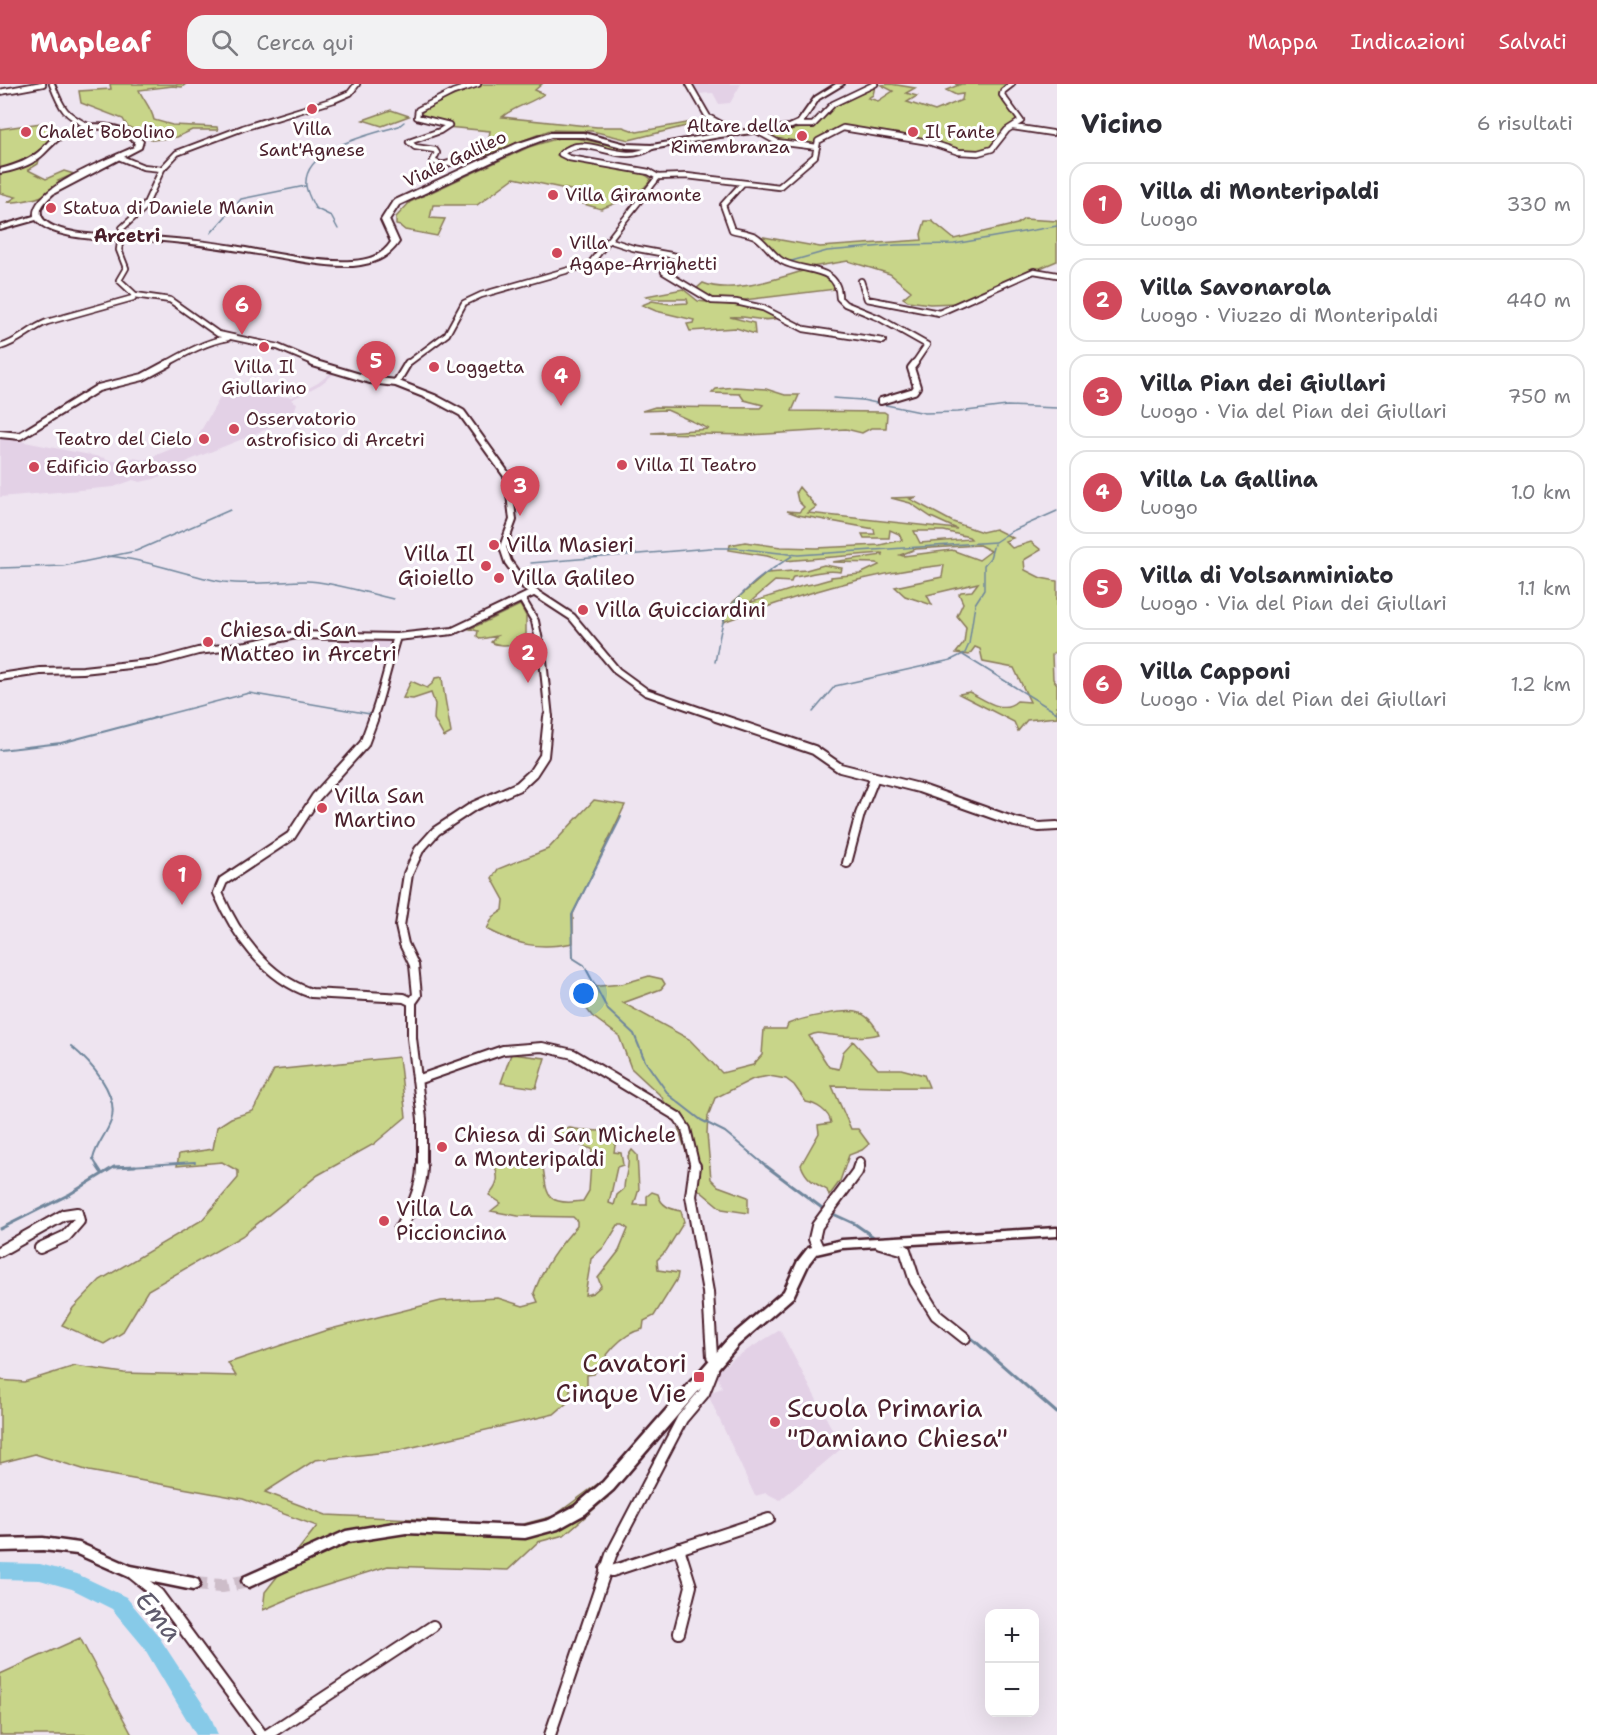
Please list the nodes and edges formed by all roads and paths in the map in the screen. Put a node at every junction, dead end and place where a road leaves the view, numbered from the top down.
1 (43, 84) edge
2 (52, 84) edge
3 (357, 84) edge
4 (478, 84) edge
5 (689, 84) edge
6 (842, 84) edge
7 (875, 84) edge
8 (1012, 84) edge
9 (4, 85) edge
10 (11, 90) junction
11 (0, 92) edge
12 (797, 125) junction
13 (90, 127) junction
14 (1013, 127) junction
15 (757, 131) junction
16 (738, 133) junction
17 (1052, 133) dead end
18 (652, 147) junction
19 (817, 147) junction
20 (121, 158) junction
21 (462, 160) dead end
22 (162, 169) junction
23 (0, 171) edge
24 (658, 177) junction
25 (742, 184) junction
26 (40, 220) junction
27 (0, 228) edge
28 (119, 238) junction
29 (608, 240) junction
30 (1057, 275) edge
31 (861, 281) dead end
32 (135, 295) junction
33 (229, 338) junction
34 (883, 341) dead end
35 (0, 348) edge
36 (396, 382) junction
37 (881, 401) dead end
38 (0, 434) edge
39 (533, 593) junction
40 (522, 599) junction
41 (397, 637) junction
42 (0, 677) edge
43 (875, 777) junction
44 (1057, 826) edge
45 (847, 863) dead end
46 (412, 1002) junction
47 (417, 1080) junction
48 (860, 1162) dead end
49 (399, 1230) dead end
50 (1057, 1232) edge
51 (880, 1243) junction
52 (40, 1248) dead end
53 (818, 1248) junction
54 (0, 1251) edge
55 (965, 1338) dead end
56 (716, 1362) junction
57 (769, 1519) dead end
58 (0, 1545) edge
59 (679, 1548) junction
60 (605, 1569) junction
61 (129, 1571) junction
62 (249, 1581) tunnel mouth
63 (193, 1584) tunnel mouth
64 (433, 1626) dead end
65 (679, 1633) dead end
66 (262, 1735) edge
67 (267, 1735) edge
68 (550, 1735) edge

1 - 10 street
2 - 13 street
3 - 22 street
4 - 21 street, Viale Galileo
5 - 16 street
6 - 12 main road
7 - 12 street
8 - 14 street
9 - 10 street
10 - 11 street
12 - 15 main road, Viale Galileo
13 - 20 main road
13 - 23 main road
14 - 17 street
14 - 19 street
15 - 16 main road, Viale Galileo
15 - 19 street
16 - 18 main road, Viale Galileo
18 - 24 street
18 - 28 main road, Viale Galileo
19 - 25 street
20 - 22 street
20 - 26 main road
22 - 28 street
24 - 25 street
24 - 29 street
25 - 37 street
26 - 27 main road
26 - 28 main road, Viale Galileo
28 - 32 street
29 - 34 street
29 - 36 street
30 - 31 street
32 - 33 street
32 - 35 street
33 - 36 street
33 - 38 street
36 - 39 street
39 - 40 street
39 - 43 street
40 - 41 street
40 - 46 street
41 - 42 street
41 - 46 street
43 - 44 street
43 - 45 street
46 - 47 street
47 - 49 street
47 - 56 street
48 - 53 street
50 - 51 street
51 - 53 street
51 - 55 street
52 - 54 street
53 - 56 street
56 - 60 street
56 - 62 street
57 - 59 street
58 - 61 street
59 - 60 street
59 - 65 street
60 - 68 street
61 - 63 street
61 - 66 street
64 - 67 street

